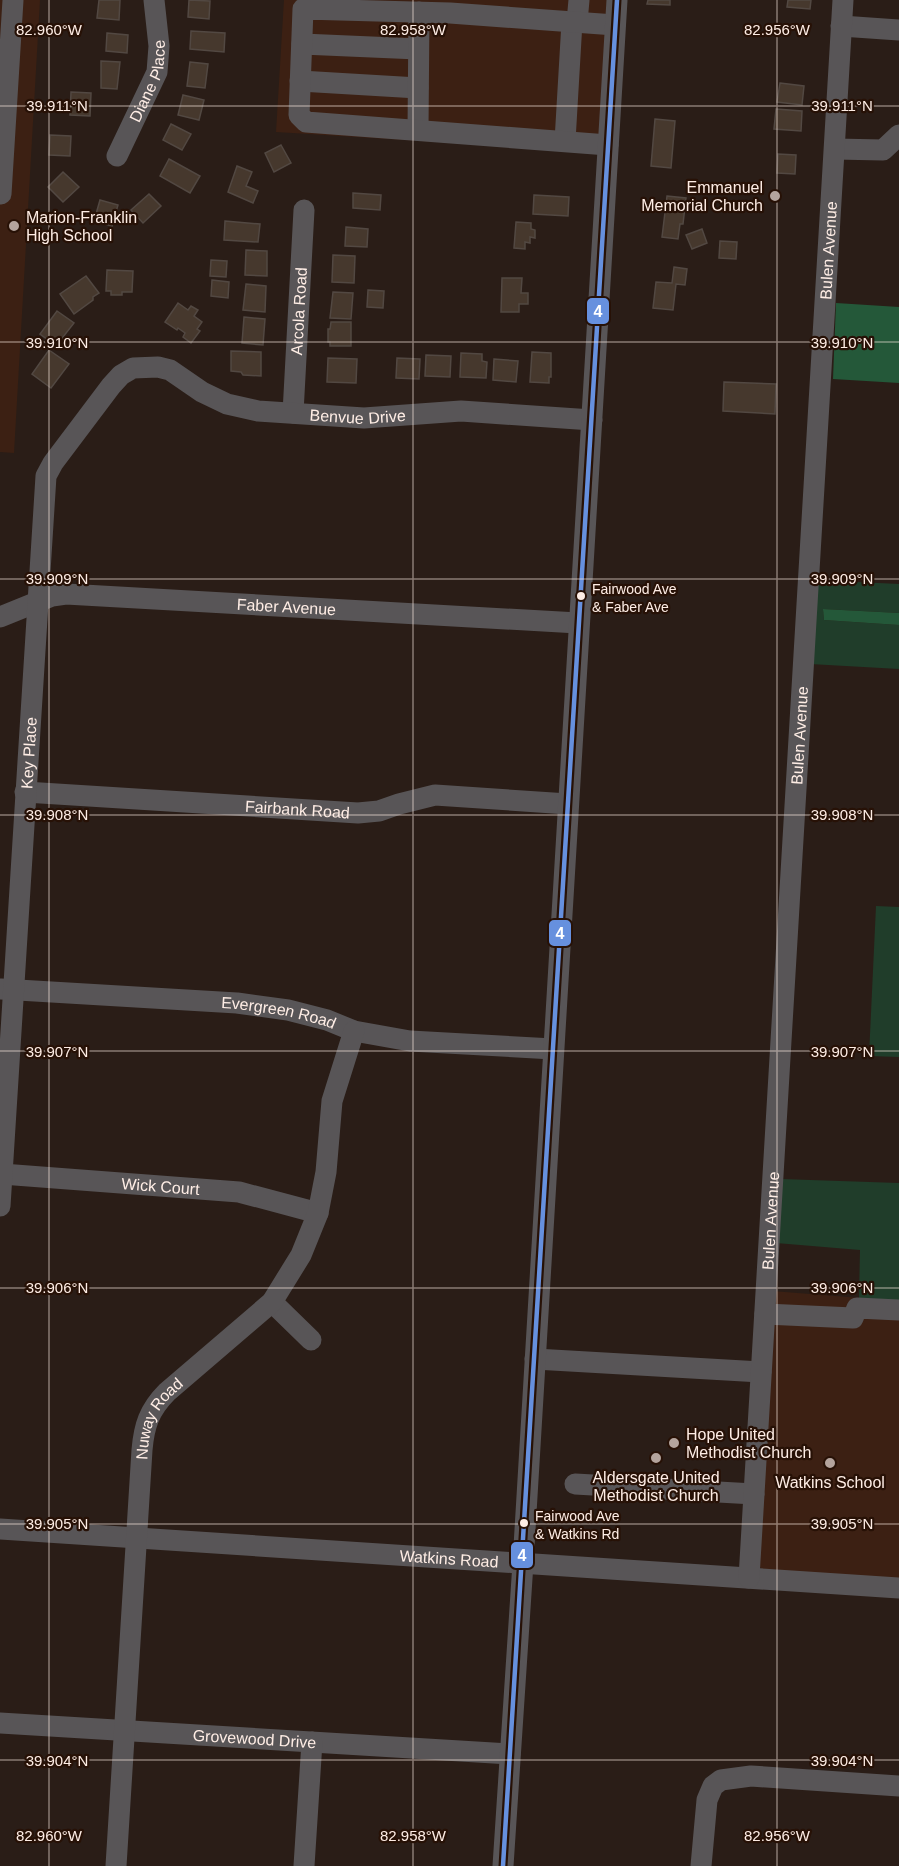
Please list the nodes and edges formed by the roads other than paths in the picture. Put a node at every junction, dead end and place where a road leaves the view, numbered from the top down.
1 (13, 0) edge
2 (154, 0) edge
3 (579, 0) edge
4 (617, 0) edge
5 (843, 0) edge
6 (303, 4) edge
7 (450, 6) edge
8 (419, 12) junction
9 (575, 22) junction
10 (615, 25) junction
11 (841, 26) junction
12 (899, 30) edge
13 (302, 44) junction
14 (418, 50) junction
15 (5, 63) edge
16 (300, 81) junction
17 (418, 88) junction
18 (418, 130) junction
19 (899, 135) edge
20 (565, 141) junction
21 (608, 145) junction
22 (835, 149) junction
23 (891, 153) edge
24 (117, 156) dead end
25 (1, 194) edge
26 (304, 210) dead end
27 (133, 368) joint
28 (293, 413) junction
29 (592, 420) junction
30 (37, 602) junction
31 (0, 617) edge
32 (578, 622) junction
33 (26, 792) junction
34 (568, 804) junction
35 (7, 989) edge
36 (354, 1031) junction
37 (553, 1049) junction
38 (2, 1174) junction
39 (0, 1206) edge
40 (318, 1213) junction
41 (272, 1302) junction
42 (899, 1310) edge
43 (765, 1314) junction
44 (311, 1340) dead end
45 (535, 1359) junction
46 (761, 1372) junction
47 (575, 1484) dead end
48 (754, 1494) junction
49 (0, 1529) edge
50 (136, 1537) junction
51 (523, 1563) junction
52 (749, 1578) junction
53 (899, 1588) edge
54 (0, 1723) edge
55 (125, 1731) junction
56 (312, 1742) junction
57 (510, 1754) junction
58 (899, 1786) edge
59 (116, 1866) edge
60 (304, 1866) edge
61 (502, 1866) edge
62 (701, 1866) edge

1 - 15 street
2 - 24 street, Diane Place
3 - 9 street
4 - 10 street
5 - 11 street, Bulen Avenue
6 - 8 street
6 - 13 street
7 - 8 street
7 - 9 street
8 - 14 street
9 - 10 street
9 - 20 street
10 - 21 street
11 - 12 street
11 - 22 street, Bulen Avenue
13 - 14 street
13 - 16 street
14 - 17 street
15 - 25 street
16 - 17 street
16 - 18 street
17 - 18 street
18 - 20 street
19 - 23 street
20 - 21 street
21 - 29 street
22 - 23 street
22 - 43 street, Bulen Avenue
26 - 28 street, Arcola Road
27 - 28 street, Benvue Drive
27 - 30 street, Key Place
28 - 29 street, Benvue Drive
29 - 32 street
30 - 31 street, Faber Avenue
30 - 32 street, Faber Avenue
30 - 33 street, Key Place
32 - 34 street
33 - 34 street, Fairbank Road
33 - 35 street, Key Place
34 - 37 street
35 - 36 street, Evergreen Road
35 - 38 street, Key Place
36 - 37 street, Evergreen Road
36 - 40 street, Nuway Road
37 - 45 street
38 - 39 street, Key Place
38 - 40 street, Wick Court
40 - 41 street, Nuway Road
41 - 44 street
41 - 50 street, Nuway Road
42 - 43 street
43 - 46 street, Bulen Avenue
45 - 46 street
45 - 51 street
46 - 48 street, Bulen Avenue
47 - 48 street
48 - 52 street, Bulen Avenue
49 - 50 street, Watkins Road
50 - 51 street, Watkins Road
50 - 55 street, Nuway Road
51 - 52 street, Watkins Road
51 - 57 street
52 - 53 street, Watkins Road
54 - 55 street, Grovewood Drive
55 - 56 street, Grovewood Drive
55 - 59 street, Nuway Road
56 - 57 street, Grovewood Drive
56 - 60 street
57 - 61 street
58 - 62 street

